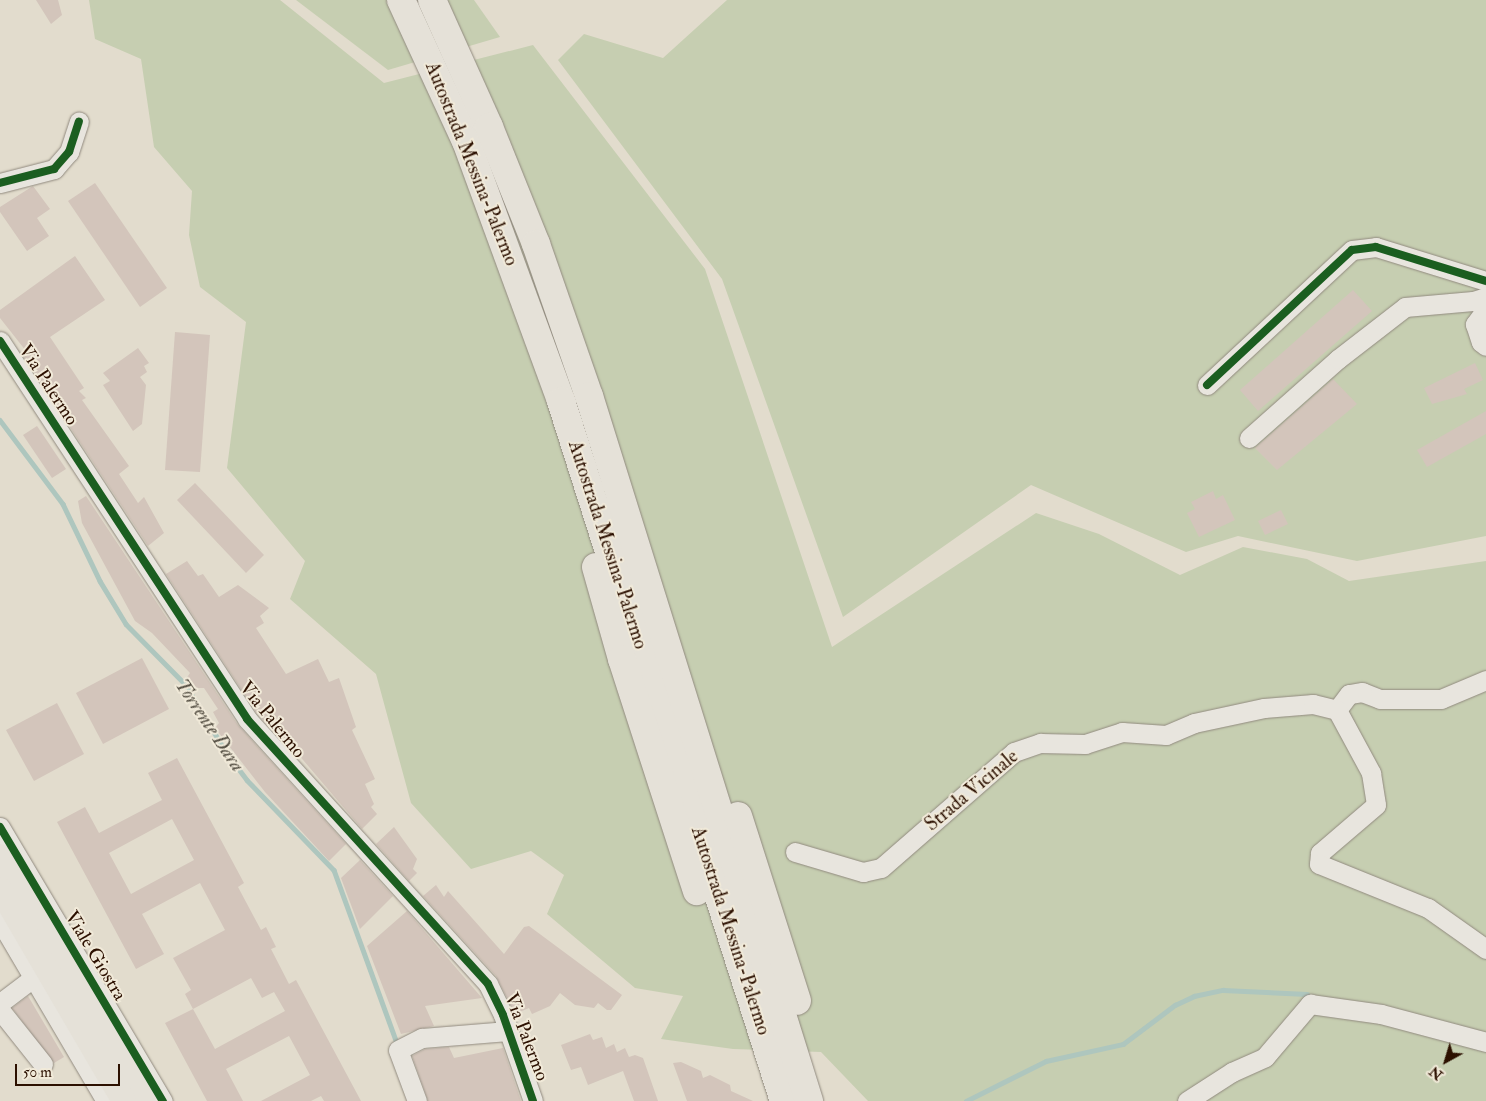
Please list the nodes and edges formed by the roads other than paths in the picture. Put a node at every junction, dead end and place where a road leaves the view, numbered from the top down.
1 (401, 0) edge
2 (432, 0) edge
3 (78, 122) dead end
4 (0, 183) edge
5 (1486, 281) edge
6 (1486, 297) edge
7 (1486, 309) edge
8 (0, 341) edge
9 (1486, 346) edge
10 (1207, 385) dead end
11 (1250, 438) dead end
12 (608, 456) junction
13 (580, 464) junction
14 (1486, 680) edge
15 (1337, 710) junction
16 (686, 752) junction
17 (0, 827) edge
18 (795, 852) dead end
19 (0, 856) edge
20 (0, 889) edge
21 (0, 921) edge
22 (1486, 949) edge
23 (33, 978) junction
24 (0, 1003) edge
25 (0, 1010) edge
26 (508, 1031) junction
27 (1486, 1042) edge
28 (43, 1064) dead end
29 (106, 1101) edge
30 (124, 1101) edge
31 (144, 1101) edge
32 (163, 1101) edge
33 (417, 1101) edge
34 (533, 1101) edge
35 (765, 1101) edge
36 (784, 1101) edge
37 (809, 1101) edge
38 (828, 1101) edge
39 (1187, 1101) edge

1 - 13 highway, Autostrada Messina-Palermo
2 - 12 highway, Autostrada Messina-Palermo
3 - 4 street
5 - 10 street
6 - 11 street
7 - 9 street
8 - 26 street, Via Palermo
12 - 16 highway, Autostrada Messina-Palermo
12 - 38 highway
13 - 16 highway, Autostrada Messina-Palermo
13 - 35 highway
14 - 15 street
15 - 18 street, Strada Vicinale
15 - 22 street
16 - 36 highway, Autostrada Messina-Palermo
16 - 37 highway, Autostrada Messina-Palermo
17 - 32 street, Viale Giostra
19 - 31 main road, Viale Giostra
20 - 30 main road
21 - 23 street
23 - 24 street
23 - 29 street
25 - 28 street
26 - 33 street
26 - 34 street, Via Palermo
27 - 39 street

